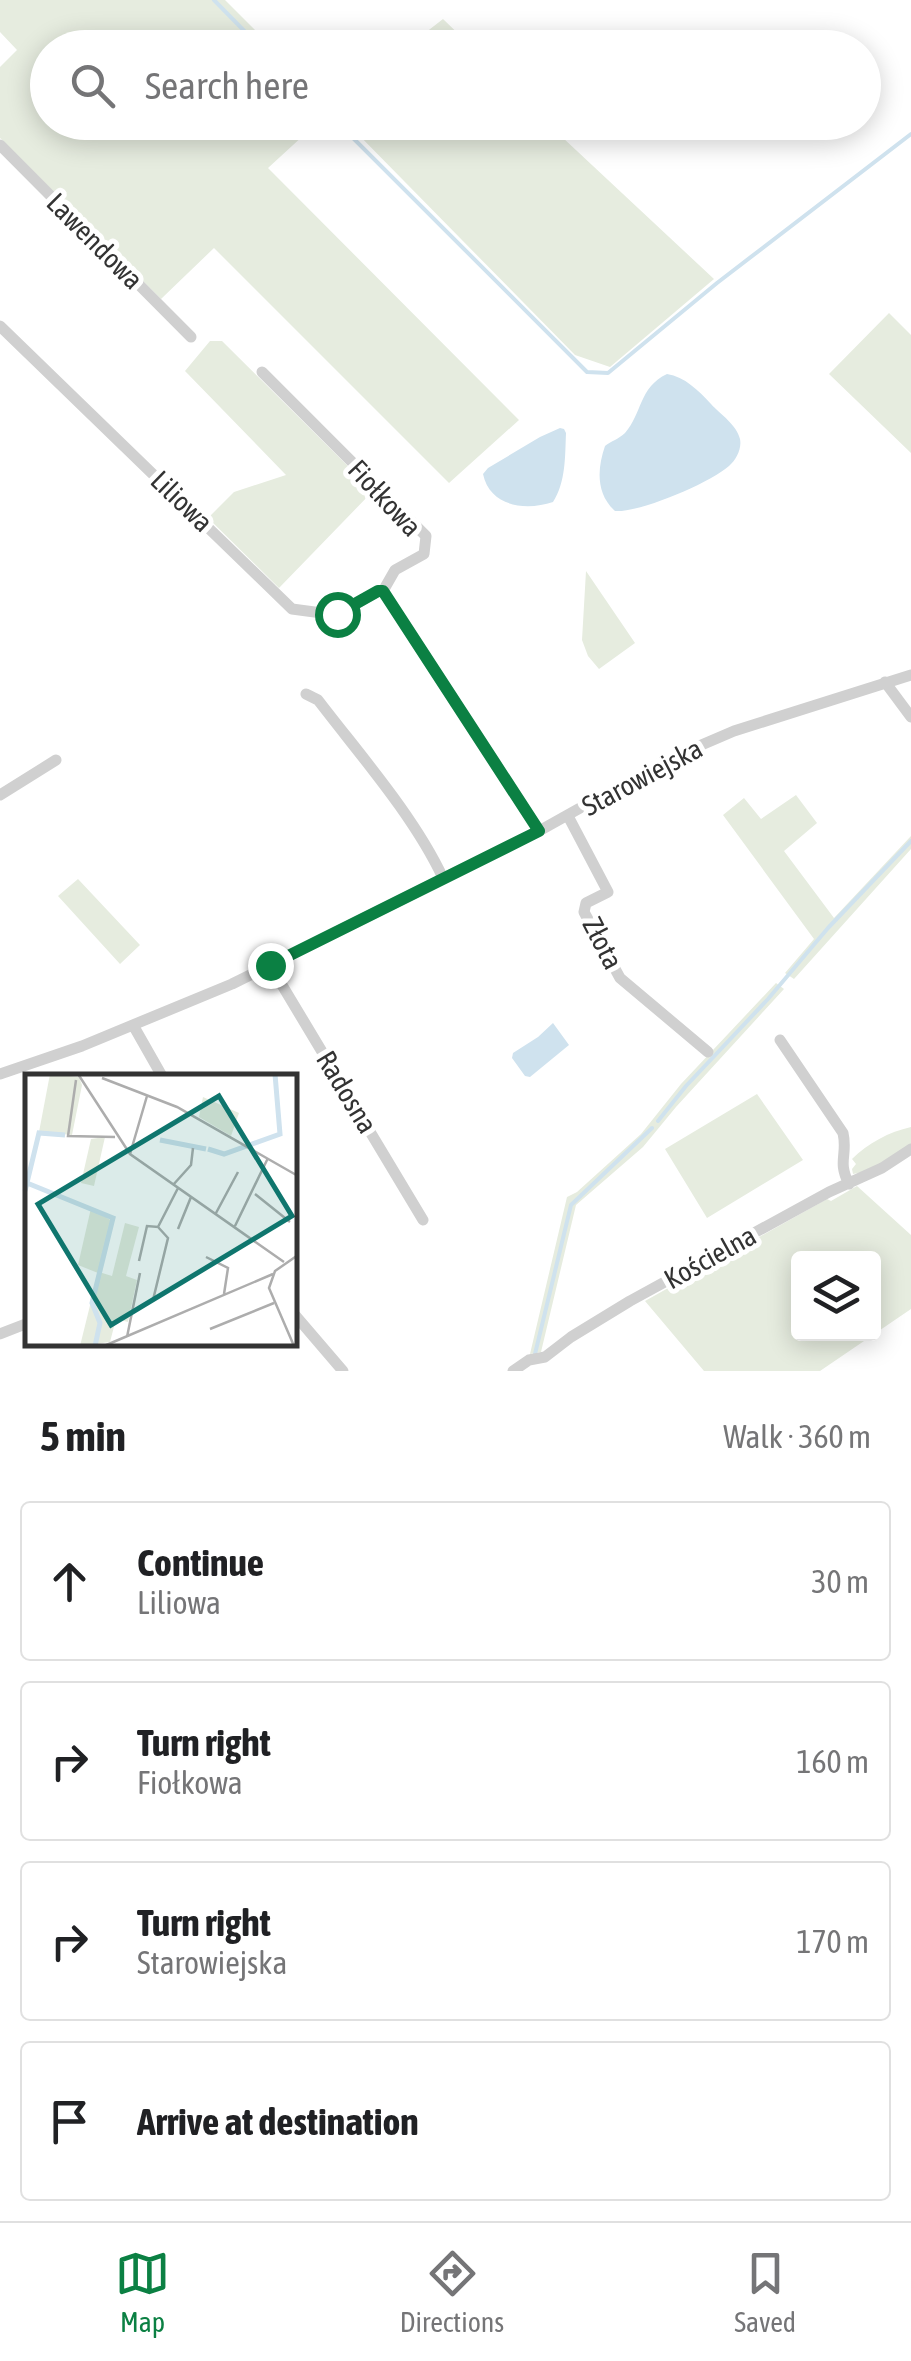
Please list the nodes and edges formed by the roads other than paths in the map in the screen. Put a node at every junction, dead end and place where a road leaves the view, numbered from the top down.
1 (0, 145) edge
2 (0, 326) edge
3 (191, 337) dead end
4 (262, 372) dead end
5 (383, 591) junction
6 (911, 675) edge
7 (885, 682) junction
8 (306, 694) dead end
9 (911, 718) edge
10 (56, 760) dead end
11 (0, 794) edge
12 (568, 816) junction
13 (539, 831) junction
14 (443, 878) junction
15 (270, 965) junction
16 (134, 1025) junction
17 (780, 1040) dead end
18 (708, 1052) dead end
19 (0, 1074) edge
20 (161, 1074) edge
21 (911, 1149) edge
22 (849, 1184) junction
23 (423, 1220) dead end
24 (298, 1317) edge
25 (25, 1324) edge
26 (0, 1334) edge
27 (344, 1371) edge
28 (513, 1371) edge

1 - 3 street, Lawendowa
2 - 5 street, Liliowa
4 - 5 street, Fiołkowa
5 - 13 street
6 - 7 street, Starowiejska
7 - 9 street
7 - 12 street, Starowiejska
8 - 14 street
10 - 11 street
12 - 13 street, Starowiejska
12 - 18 street, Złota
13 - 14 street, Starowiejska
14 - 15 street, Starowiejska
15 - 16 street, Starowiejska
15 - 23 street, Radosna
16 - 19 street, Starowiejska
16 - 20 street
17 - 22 street
21 - 22 street, Kościelna
22 - 28 street, Kościelna
24 - 27 street
25 - 26 street

